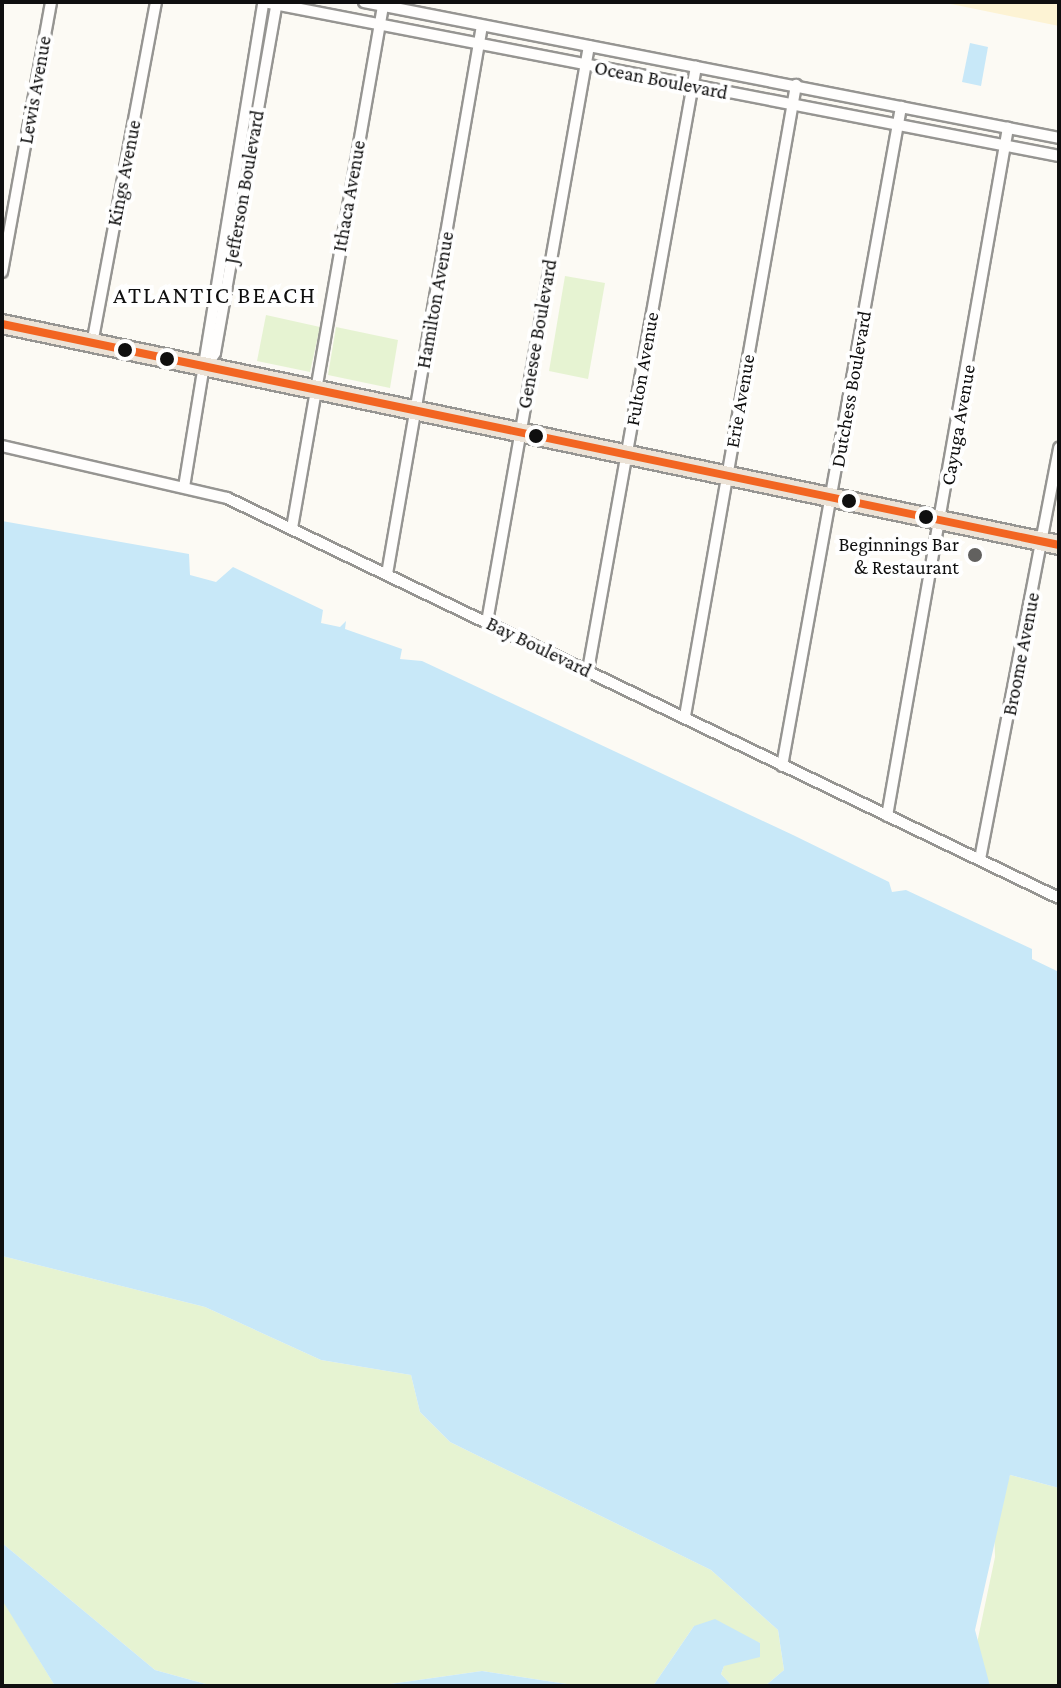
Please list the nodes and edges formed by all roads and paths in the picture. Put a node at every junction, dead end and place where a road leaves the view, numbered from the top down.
1 (51, 2) edge
2 (156, 2) edge
3 (264, 2) edge
4 (364, 2) edge
5 (277, 3) edge
6 (383, 6) junction
7 (379, 25) junction
8 (482, 26) junction
9 (479, 45) junction
10 (589, 46) junction
11 (585, 65) junction
12 (696, 67) junction
13 (796, 85) junction
14 (692, 86) junction
15 (792, 105) junction
16 (901, 107) junction
17 (898, 125) junction
18 (1008, 128) junction
19 (1059, 138) edge
20 (1005, 146) junction
21 (1059, 156) edge
22 (2, 272) edge
23 (2, 324) edge
24 (92, 344) junction
25 (204, 369) junction
26 (313, 392) junction
27 (415, 413) junction
28 (520, 434) junction
29 (2, 446) edge
30 (1059, 448) edge
31 (627, 456) junction
32 (727, 477) junction
33 (184, 487) junction
34 (832, 498) junction
35 (941, 521) junction
36 (292, 528) junction
37 (1051, 544) edge
38 (387, 574) junction
39 (487, 622) junction
40 (588, 670) junction
41 (685, 716) junction
42 (782, 766) junction
43 (887, 816) junction
44 (980, 859) junction
45 (1059, 898) edge

1 - 22 street, Lewis Avenue
2 - 24 street, Kings Avenue
3 - 5 street, Ocean Boulevard
3 - 25 street, Jefferson Boulevard
4 - 6 street, Ocean Boulevard
5 - 7 street, Ocean Boulevard
5 - 25 street, Jefferson Boulevard
6 - 7 street, Ithaca Avenue
6 - 8 street, Ocean Boulevard
7 - 9 street, Ocean Boulevard
7 - 26 street, Ithaca Avenue
8 - 9 street, Hamilton Avenue
8 - 10 street, Ocean Boulevard
9 - 11 street, Ocean Boulevard
9 - 27 street, Hamilton Avenue
10 - 11 street, Genesee Boulevard
10 - 12 street, Ocean Boulevard
11 - 14 street, Ocean Boulevard
11 - 28 street, Genesee Boulevard
12 - 13 street, Ocean Boulevard
12 - 14 street, Fulton Avenue
13 - 15 street, Erie Avenue
13 - 16 street, Ocean Boulevard
14 - 15 street, Ocean Boulevard
14 - 31 street, Fulton Avenue
15 - 17 street, Ocean Boulevard
15 - 32 street, Erie Avenue
16 - 17 street, Dutchess Boulevard
16 - 18 street, Ocean Boulevard
17 - 20 street, Ocean Boulevard
17 - 34 street, Dutchess Boulevard
18 - 19 street, Ocean Boulevard
18 - 20 street, Cayuga Avenue
20 - 21 street, Ocean Boulevard
20 - 35 street, Cayuga Avenue
23 - 24 highway
24 - 25 highway
25 - 26 highway
25 - 33 street, Jefferson Boulevard
26 - 27 highway
26 - 36 street, Ithaca Avenue
27 - 28 highway
27 - 38 street, Hamilton Avenue
28 - 31 highway
28 - 39 street, Genesee Boulevard
29 - 33 street, Bay Boulevard
30 - 37 street, Broome Avenue
31 - 32 highway
31 - 40 street, Fulton Avenue
32 - 34 highway
32 - 41 street, Erie Avenue
33 - 36 street, Bay Boulevard
34 - 35 highway
34 - 42 street, Dutchess Boulevard
35 - 37 highway
35 - 43 street, Cayuga Avenue
36 - 38 street, Bay Boulevard
37 - 44 street, Broome Avenue
38 - 39 street, Bay Boulevard
39 - 40 street, Bay Boulevard
40 - 41 street, Bay Boulevard
41 - 42 street, Bay Boulevard
42 - 43 street, Bay Boulevard
43 - 44 street, Bay Boulevard
44 - 45 street, Bay Boulevard

